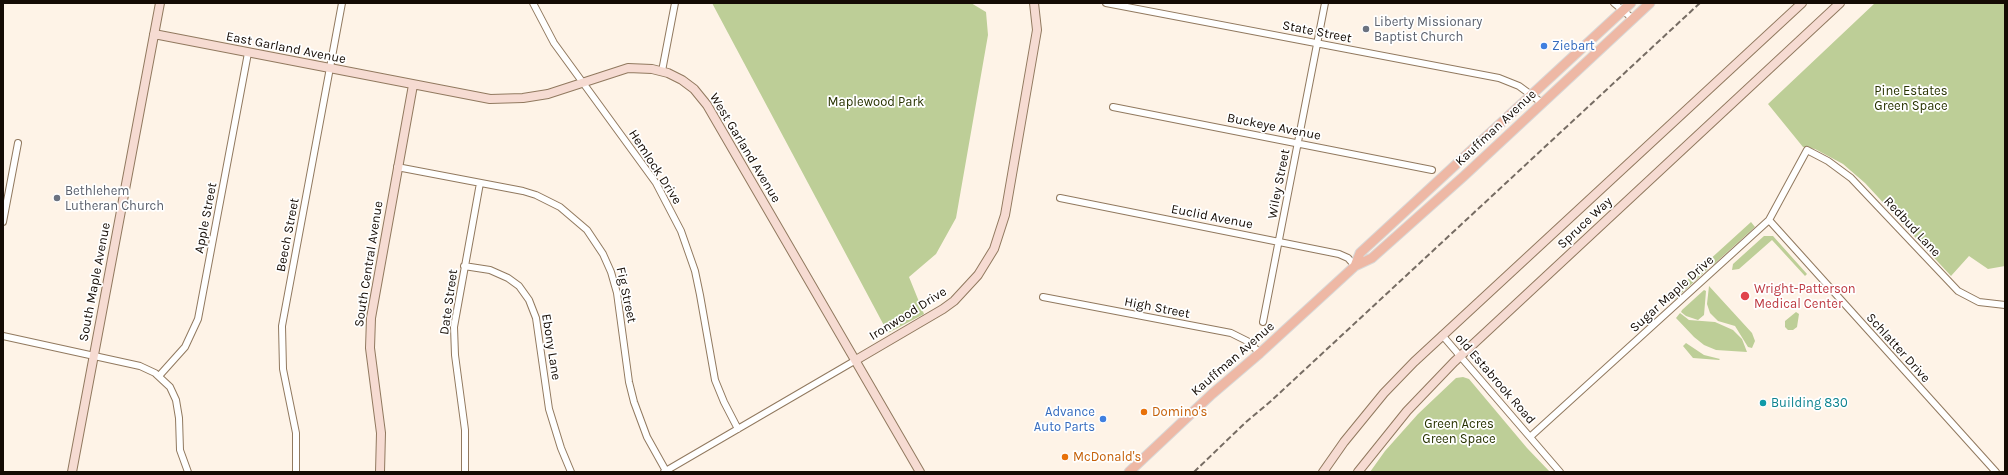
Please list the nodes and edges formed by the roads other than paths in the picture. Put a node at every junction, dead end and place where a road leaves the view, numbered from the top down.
1 (160, 3) edge
2 (342, 3) edge
3 (533, 3) edge
4 (675, 3) edge
5 (1034, 3) edge
6 (1106, 3) edge
7 (1325, 3) edge
8 (1614, 3) edge
9 (1631, 3) edge
10 (1650, 3) edge
11 (1802, 3) edge
12 (1840, 3) edge
13 (1623, 10) junction
14 (1633, 19) junction
15 (154, 34) junction
16 (1317, 44) junction
17 (248, 53) junction
18 (330, 69) junction
19 (662, 71) junction
20 (583, 82) junction
21 (413, 85) junction
22 (1532, 95) junction
23 (1542, 103) junction
24 (1113, 107) dead end
25 (18, 143) dead end
26 (1298, 143) junction
27 (1807, 150) joint
28 (397, 167) junction
29 (1432, 170) dead end
30 (480, 183) junction
31 (1060, 198) dead end
32 (1769, 220) junction
33 (3, 221) edge
34 (1278, 241) junction
35 (464, 266) junction
36 (1355, 266) junction
37 (1043, 297) dead end
38 (2005, 305) edge
39 (1263, 322) dead end
40 (1442, 335) junction
41 (3, 336) edge
42 (1260, 353) junction
43 (94, 355) junction
44 (1461, 356) junction
45 (856, 360) junction
46 (160, 376) junction
47 (738, 429) junction
48 (1530, 437) junction
49 (665, 471) edge
50 (72, 472) edge
51 (188, 472) edge
52 (296, 472) edge
53 (380, 472) edge
54 (465, 472) edge
55 (571, 472) edge
56 (920, 472) edge
57 (1129, 472) edge
58 (1323, 472) edge
59 (1358, 472) edge
60 (1560, 472) edge
61 (1996, 472) edge

1 - 15 street, South Maple Avenue
2 - 18 street, Beech Street
3 - 20 street, Hemlock Drive
4 - 19 street
5 - 45 street, Ironwood Drive
6 - 16 street, State Street
7 - 16 street, Wiley Street
8 - 13 street
9 - 13 main road, Kauffman Avenue
10 - 14 main road, Kauffman Avenue
11 - 40 street, Spruce Way
12 - 44 street, Spruce Way
13 - 14 street
13 - 22 main road, Kauffman Avenue
14 - 23 main road, Kauffman Avenue
15 - 17 street, East Garland Avenue
15 - 43 street, South Maple Avenue
16 - 22 street, State Street
16 - 26 street, Wiley Street
17 - 18 street, East Garland Avenue
17 - 46 street, Apple Street
18 - 21 street, East Garland Avenue
18 - 52 street, Beech Street
19 - 20 street, West Garland Avenue
19 - 45 street, West Garland Avenue
20 - 21 street, West Garland Avenue
20 - 47 street, Hemlock Drive
21 - 28 street, South Central Avenue
22 - 23 street, State Street
22 - 36 main road, Kauffman Avenue
23 - 36 main road, Kauffman Avenue
24 - 26 street, Buckeye Avenue
25 - 33 street
26 - 29 street, Buckeye Avenue
26 - 34 street, Wiley Street
27 - 32 street, Sugar Maple Drive
27 - 38 street, Redbud Lane
28 - 30 street, Fig Street
28 - 53 street, South Central Avenue
30 - 35 street, Date Street
30 - 49 street, Fig Street
31 - 34 street, Euclid Avenue
32 - 48 street, Sugar Maple Drive
32 - 61 street, Schlatter Drive
34 - 36 street, Euclid Avenue
34 - 39 street, Wiley Street
35 - 54 street, Date Street
35 - 55 street, Ebony Lane
36 - 42 main road, Kauffman Avenue
37 - 42 street, High Street
40 - 44 street, old Estabrook Road
40 - 58 street, Spruce Way
41 - 43 street
42 - 57 main road, Kauffman Avenue
43 - 46 street
43 - 50 street, South Maple Avenue
44 - 48 street, old Estabrook Road
44 - 59 street, Spruce Way
45 - 47 street, Ironwood Drive
45 - 56 street, West Garland Avenue
46 - 51 street
47 - 49 street, Ironwood Drive
48 - 60 street, old Estabrook Road

